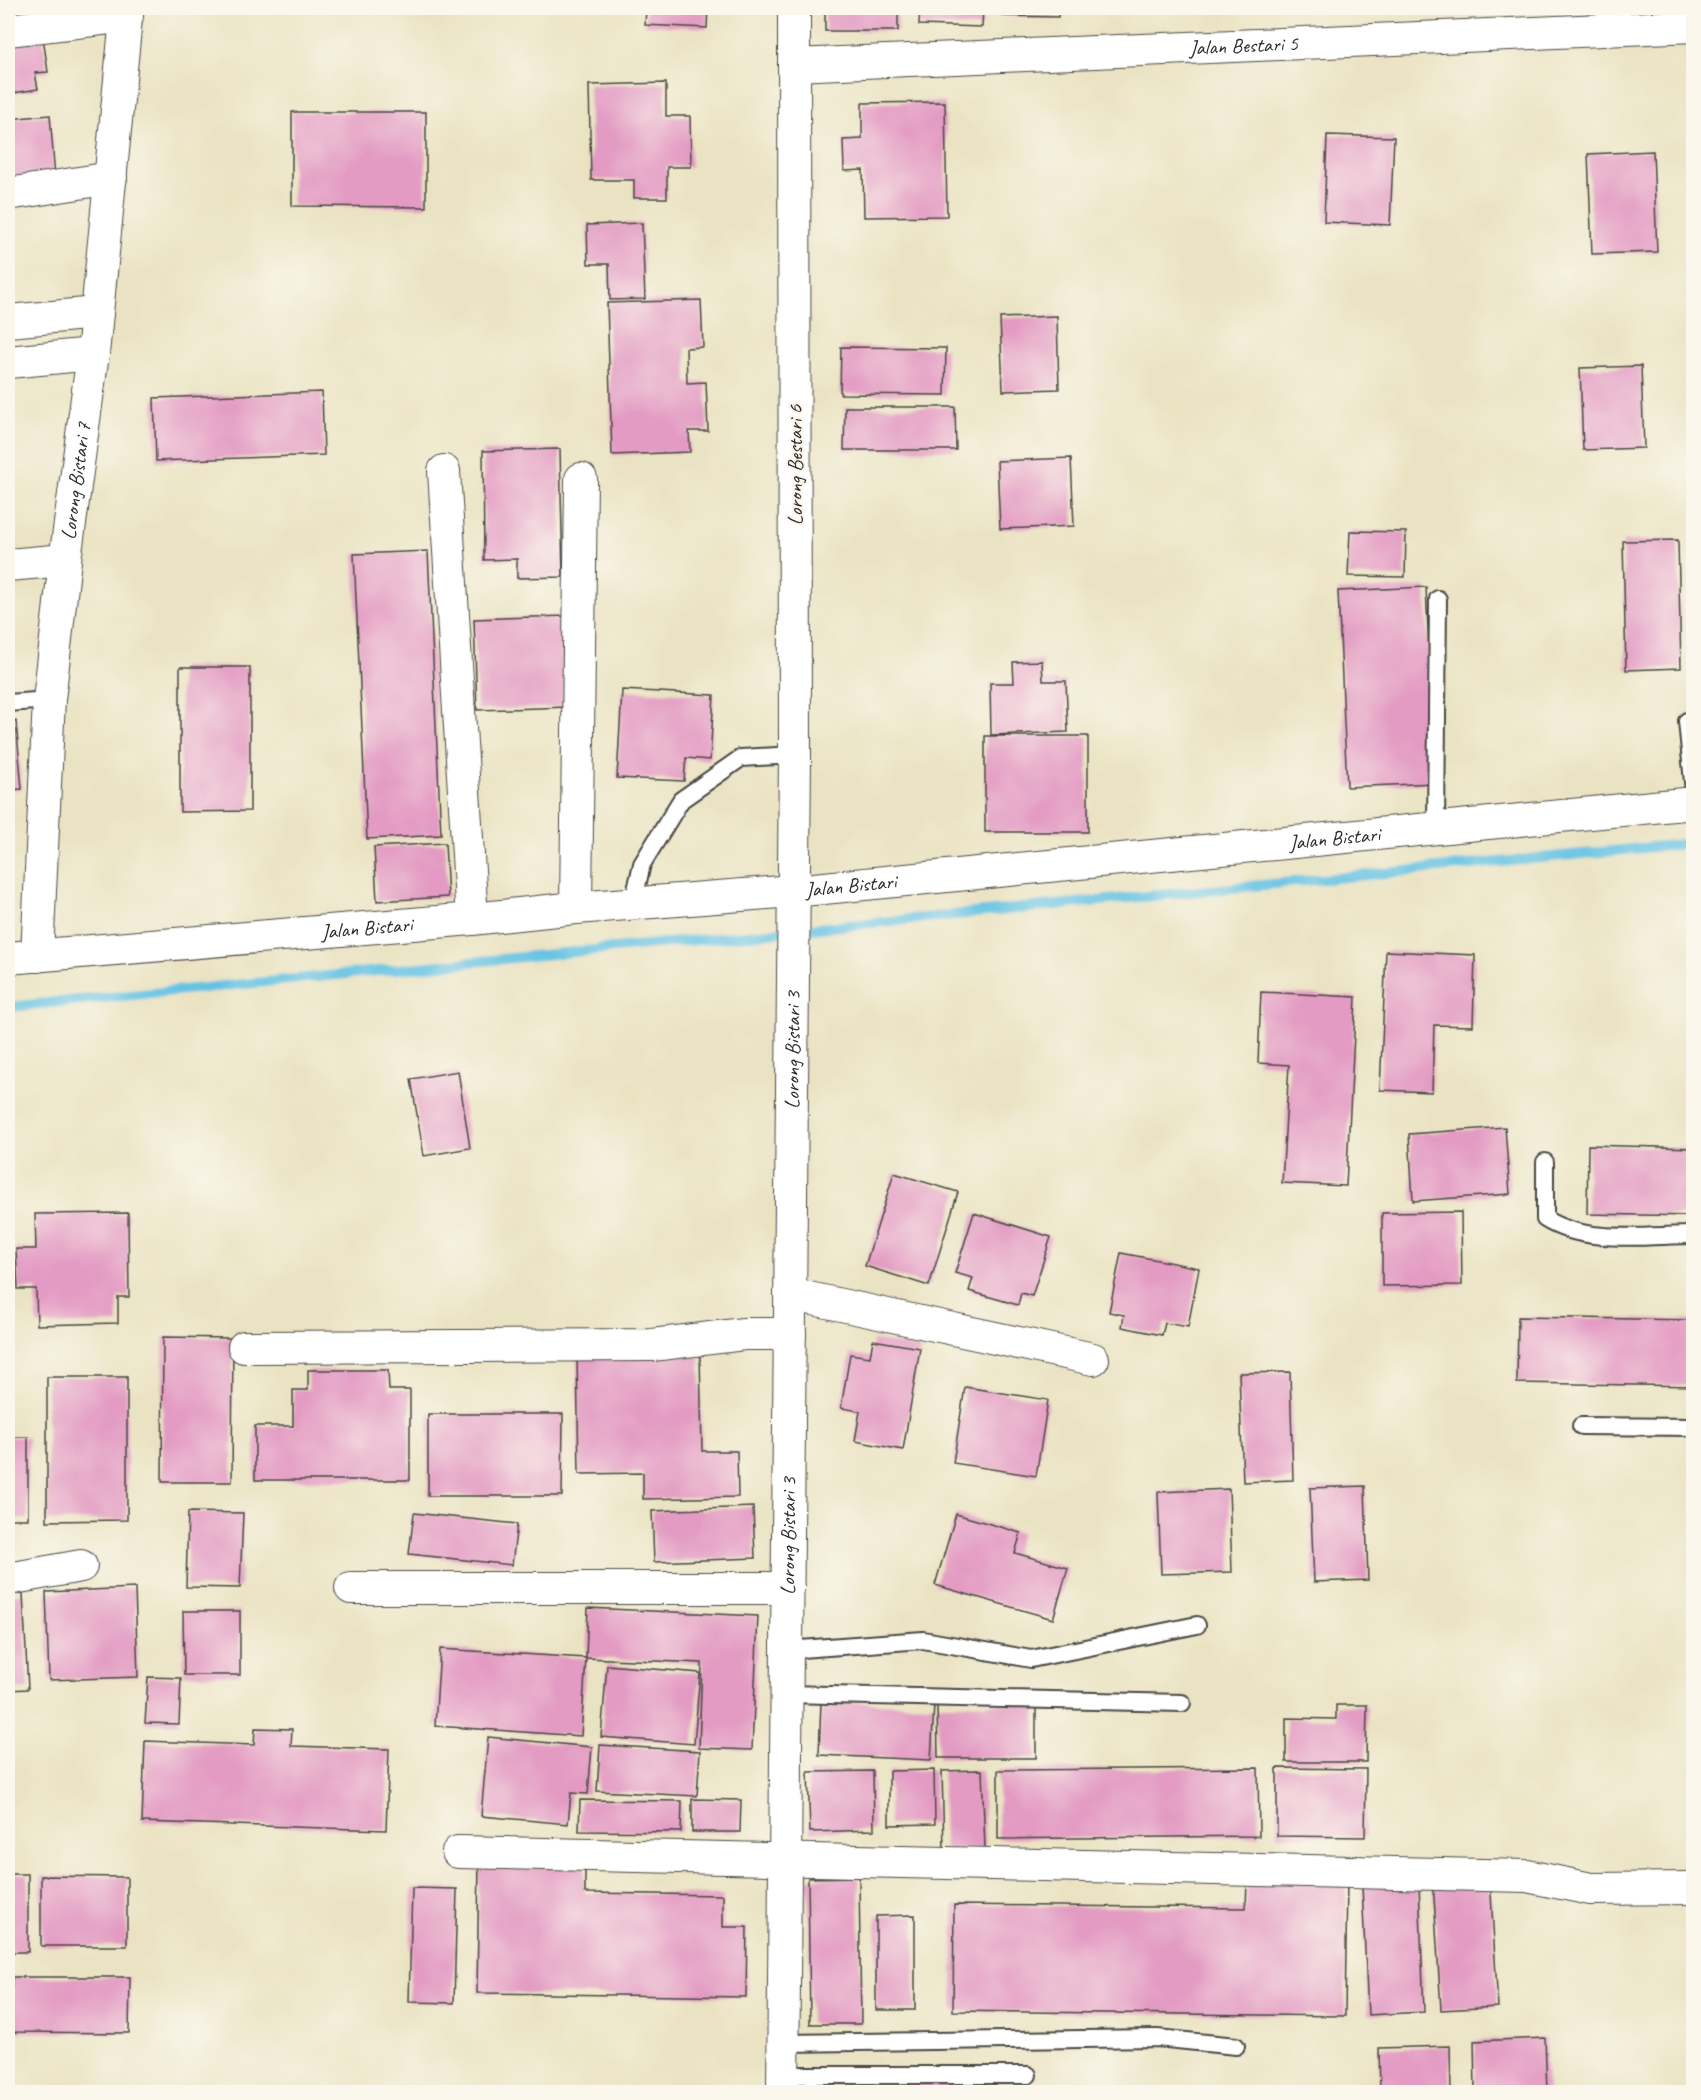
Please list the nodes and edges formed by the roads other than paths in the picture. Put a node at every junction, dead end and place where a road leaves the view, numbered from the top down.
1 (794, 8) edge
2 (127, 12) edge
3 (1694, 26) edge
4 (8, 30) edge
5 (794, 65) junction
6 (111, 178) junction
7 (8, 194) edge
8 (98, 314) junction
9 (8, 321) edge
10 (93, 354) junction
11 (8, 362) edge
12 (444, 471) dead end
13 (581, 479) dead end
14 (65, 560) junction
15 (8, 566) edge
16 (1438, 599) dead end
17 (49, 700) junction
18 (8, 703) edge
19 (1687, 721) dead end
20 (795, 755) junction
21 (1694, 792) edge
22 (1694, 803) edge
23 (1436, 828) junction
24 (794, 891) junction
25 (633, 903) junction
26 (576, 908) junction
27 (472, 919) junction
28 (793, 923) joint
29 (22, 957) edge
30 (1545, 1162) dead end
31 (1694, 1235) edge
32 (790, 1294) junction
33 (790, 1334) junction
34 (244, 1347) dead end
35 (1093, 1359) dead end
36 (1581, 1426) dead end
37 (1694, 1427) edge
38 (81, 1566) dead end
39 (8, 1579) edge
40 (351, 1588) dead end
41 (788, 1588) junction
42 (1197, 1625) dead end
43 (787, 1650) junction
44 (786, 1694) junction
45 (1182, 1703) dead end
46 (459, 1852) dead end
47 (785, 1858) junction
48 (1694, 1888) edge
49 (783, 2043) junction
50 (1236, 2046) dead end
51 (1028, 2074) dead end
52 (783, 2084) edge

1 - 5 street, Lorong Bestari 6
2 - 4 street
2 - 6 street, Lorong Bistari 7
3 - 5 street, Jalan Bestari 5
5 - 20 street, Lorong Bestari 6
6 - 7 street
6 - 8 street, Lorong Bistari 7
8 - 9 street
8 - 10 street, Lorong Bistari 7
10 - 11 street
10 - 14 street, Lorong Bistari 7
12 - 27 street
13 - 26 street
14 - 15 street
14 - 17 street, Lorong Bistari 7
16 - 23 lane
17 - 18 lane
17 - 29 street, Lorong Bistari 7
19 - 21 lane
20 - 24 street, Lorong Bestari 6
20 - 25 lane
22 - 23 street, Jalan Bistari
23 - 24 street, Jalan Bistari
24 - 25 street, Jalan Bistari
24 - 28 street, Lorong Bestari 6
25 - 26 street, Jalan Bistari
26 - 27 street, Jalan Bistari
27 - 29 street, Jalan Bistari
28 - 32 street, Lorong Bistari 3
30 - 31 lane
32 - 33 street, Lorong Bistari 3
32 - 35 street
33 - 34 street
33 - 41 street, Lorong Bistari 3
36 - 37 lane
38 - 39 street
40 - 41 street
41 - 43 street, Lorong Bistari 3
42 - 43 lane
43 - 44 street, Lorong Bistari 3
44 - 45 lane
44 - 47 street, Lorong Bistari 3
46 - 47 street
47 - 48 street
47 - 49 street, Lorong Bistari 3
49 - 50 lane
49 - 52 street, Lorong Bistari 3
51 - 52 lane

